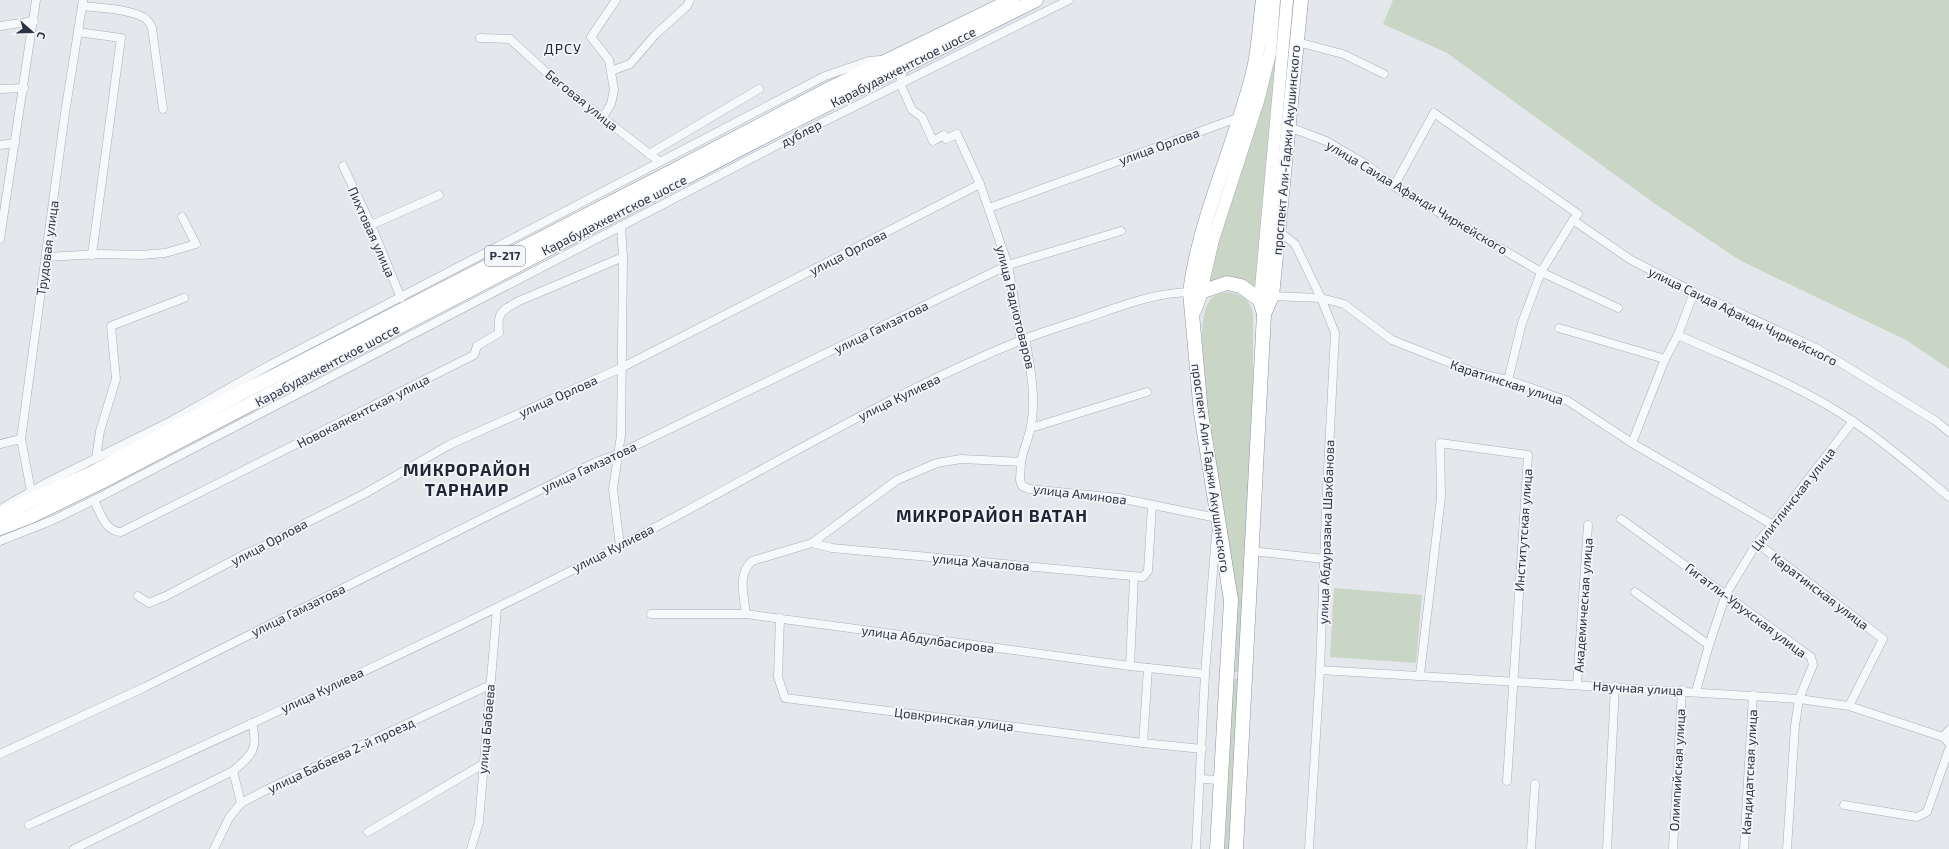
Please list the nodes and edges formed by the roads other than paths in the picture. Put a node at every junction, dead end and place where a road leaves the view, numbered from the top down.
1 (36, 0) edge
2 (616, 0) edge
3 (690, 0) edge
4 (1012, 0) edge
5 (1036, 0) edge
6 (1069, 0) edge
7 (1263, 0) edge
8 (1274, 0) edge
9 (1287, 0) edge
10 (1301, 0) edge
11 (83, 3) edge
12 (34, 21) junction
13 (0, 26) edge
14 (78, 32) junction
15 (480, 38) dead end
16 (1297, 42) junction
17 (899, 62) junction
18 (611, 71) junction
19 (1384, 74) dead end
20 (900, 83) junction
21 (24, 88) junction
22 (0, 89) edge
23 (759, 89) dead end
24 (163, 109) dead end
25 (603, 117) junction
26 (1240, 117) junction
27 (1289, 127) junction
28 (15, 143) junction
29 (0, 145) edge
30 (648, 154) junction
31 (660, 162) junction
32 (343, 166) dead end
33 (980, 184) junction
34 (1394, 186) junction
35 (439, 195) dead end
36 (3, 203) edge
37 (989, 208) junction
38 (182, 217) dead end
39 (1573, 220) junction
40 (371, 225) junction
41 (621, 226) junction
42 (1121, 231) dead end
43 (1279, 231) junction
44 (0, 239) edge
45 (92, 255) junction
46 (46, 257) junction
47 (623, 257) junction
48 (1008, 265) junction
49 (1541, 272) junction
50 (1196, 292) junction
51 (1694, 292) junction
52 (184, 298) dead end
53 (400, 298) junction
54 (1266, 298) junction
55 (1321, 298) junction
56 (1618, 308) dead end
57 (1559, 328) dead end
58 (1678, 335) junction
59 (1022, 340) junction
60 (1665, 359) junction
61 (621, 368) junction
62 (1508, 380) junction
63 (1147, 392) dead end
64 (1853, 421) junction
65 (1031, 428) junction
66 (1949, 432) edge
67 (21, 439) junction
68 (1632, 443) junction
69 (0, 444) edge
70 (616, 455) junction
71 (96, 458) junction
72 (1021, 462) junction
73 (31, 491) junction
74 (1949, 497) edge
75 (94, 500) junction
76 (1152, 505) junction
77 (0, 514) edge
78 (1217, 518) junction
79 (1621, 518) dead end
80 (1588, 525) dead end
81 (1773, 525) junction
82 (0, 528) edge
83 (0, 541) edge
84 (1757, 542) junction
85 (812, 543) junction
86 (620, 546) junction
87 (1252, 551) junction
88 (1324, 558) junction
89 (1134, 577) junction
90 (1635, 592) dead end
91 (1726, 594) junction
92 (138, 596) dead end
93 (497, 608) junction
94 (650, 614) dead end
95 (746, 614) junction
96 (780, 618) junction
97 (1709, 645) junction
98 (1130, 666) junction
99 (1148, 668) junction
100 (1227, 670) junction
101 (1320, 670) junction
102 (1246, 672) junction
103 (1205, 674) junction
104 (1420, 674) junction
105 (1514, 680) junction
106 (1577, 684) junction
107 (490, 685) junction
108 (1615, 686) junction
109 (1682, 690) junction
110 (1696, 691) junction
111 (1753, 695) junction
112 (1799, 698) junction
113 (1849, 706) junction
114 (252, 723) junction
115 (1949, 730) edge
116 (1946, 740) edge
117 (1143, 743) junction
118 (1202, 749) junction
119 (1949, 749) edge
120 (0, 754) edge
121 (483, 764) junction
122 (233, 772) junction
123 (1200, 779) junction
124 (1221, 780) junction
125 (1507, 782) dead end
126 (1535, 784) dead end
127 (241, 803) junction
128 (1844, 806) dead end
129 (29, 825) dead end
130 (368, 832) dead end
131 (74, 849) edge
132 (214, 849) edge
133 (471, 849) edge
134 (1196, 849) edge
135 (1217, 849) edge
136 (1236, 849) edge
137 (1309, 849) edge
138 (1531, 849) edge
139 (1607, 849) edge
140 (1673, 849) edge
141 (1744, 849) edge
142 (1787, 849) edge

1 - 12 street
2 - 18 street
3 - 18 street
4 - 17 highway, Карабудахкентское шоссе / Р-217
5 - 17 highway, Карабудахкентское шоссе
6 - 20 street, дублер
7 - 26 highway
8 - 50 main road
9 - 54 main road
10 - 16 highway, проспект Али-Гаджи Акушинского
11 - 14 street, Трудовая улица
11 - 24 street
12 - 13 street
12 - 21 street
14 - 45 street
14 - 46 street, Трудовая улица
15 - 25 street, Беговая улица
16 - 19 street
16 - 27 highway, проспект Али-Гаджи Акушинского
17 - 20 street
17 - 31 street
17 - 77 highway, Карабудахкентское шоссе / Р-217
17 - 82 highway, Карабудахкентское шоссе
18 - 25 street
20 - 33 street, улица Радиотоваров
20 - 41 street, дублер
21 - 22 street
21 - 28 street
23 - 30 street
25 - 30 street, Беговая улица
26 - 37 street, улица Орлова
26 - 50 highway
27 - 34 street, улица Саида Афанди Чиркейского
27 - 43 highway, проспект Али-Гаджи Акушинского
28 - 29 street
28 - 36 street
30 - 31 street, Беговая улица
31 - 53 street
32 - 40 street, Пихтовая улица
33 - 37 street, улица Радиотоваров
33 - 61 street, улица Орлова
34 - 39 street
34 - 49 street, улица Саида Афанди Чиркейского
35 - 40 street
36 - 44 street
37 - 48 street, улица Радиотоваров
38 - 45 street
39 - 49 street
39 - 51 street, улица Саида Афанди Чиркейского
40 - 53 street, Пихтовая улица
41 - 47 street
41 - 75 street, дублер
42 - 48 street, улица Гамзатова
43 - 54 highway, проспект Али-Гаджи Акушинского
43 - 55 street, улица Абдуразака Шахбанова
45 - 46 street
46 - 67 street, Трудовая улица
47 - 61 street
47 - 75 street, Новокаякентская улица
48 - 59 street, улица Радиотоваров
48 - 70 street, улица Гамзатова
49 - 56 street
49 - 62 street
50 - 54 highway
50 - 59 street, улица Кулиева
50 - 78 highway, проспект Али-Гаджи Акушинского
51 - 58 street
51 - 66 street, улица Саида Афанди Чиркейского
52 - 71 street
53 - 71 street
54 - 55 street, Каратинская улица
54 - 87 highway, проспект Али-Гаджи Акушинского
55 - 62 street, Каратинская улица
55 - 88 street, улица Абдуразака Шахбанова
57 - 60 street
58 - 60 street
58 - 64 street
59 - 65 street, улица Радиотоваров
59 - 86 street, улица Кулиева
60 - 68 street
61 - 70 street
61 - 92 street, улица Орлова
62 - 68 street, Каратинская улица
63 - 65 street
64 - 74 street
64 - 81 street, Цилитлинская улица
65 - 72 street, улица Радиотоваров
67 - 69 street
67 - 73 street, Трудовая улица
68 - 81 street, Каратинская улица
70 - 86 street
70 - 120 street, улица Гамзатова
71 - 73 street
72 - 76 street, улица Аминова
72 - 85 street
73 - 77 street
75 - 83 street, дублер
76 - 78 street, улица Аминова
76 - 89 street, улица Хачалова
78 - 100 highway, проспект Али-Гаджи Акушинского
78 - 103 street
79 - 91 street, Гигатли-Урухская улица
80 - 106 street, Академическая улица
81 - 84 street, Цилитлинская улица
84 - 91 street, Цилитлинская улица
84 - 113 street, Каратинская улица
85 - 89 street, улица Хачалова
85 - 95 street
86 - 93 street, улица Кулиева
87 - 88 street
87 - 102 highway, проспект Али-Гаджи Акушинского
88 - 101 street, улица Абдуразака Шахбанова
89 - 98 street
90 - 97 street
91 - 97 street, Цилитлинская улица
91 - 112 street, Гигатли-Урухская улица
93 - 107 street, улица Бабаева
93 - 114 street, улица Кулиева
94 - 95 street, улица Абдулбасирова
95 - 96 street, улица Абдулбасирова
96 - 98 street, улица Абдулбасирова
96 - 117 street, Цовкринская улица
97 - 110 street, Цилитлинская улица
98 - 99 street, улица Абдулбасирова
99 - 103 street, улица Абдулбасирова
99 - 117 street
100 - 102 highway
100 - 124 highway, проспект Али-Гаджи Акушинского
101 - 104 street, Научная улица
101 - 137 street, улица Абдуразака Шахбанова
102 - 136 highway, проспект Али-Гаджи Акушинского
103 - 118 street
104 - 105 street, Научная улица
104 - 105 street, Институтская улица
105 - 106 street, Научная улица
105 - 125 street, Институтская улица
106 - 108 street, Научная улица
107 - 121 street, улица Бабаева
107 - 127 street, улица Бабаева 2-й проезд
108 - 109 street, Научная улица
108 - 139 street
109 - 110 street, Научная улица
109 - 140 street, Олимпийская улица
110 - 111 street, Научная улица
111 - 112 street, Научная улица
111 - 141 street, Кандидатская улица
112 - 113 street, Научная улица
112 - 142 street, Гигатли-Урухская улица
113 - 116 street, Научная улица
114 - 122 street
114 - 129 street, улица Кулиева
115 - 116 street
117 - 118 street, Цовкринская улица
118 - 123 street
119 - 128 street
121 - 130 street
121 - 133 street, улица Бабаева
122 - 127 street
122 - 131 street
123 - 124 street
123 - 134 street
124 - 135 highway, проспект Али-Гаджи Акушинского
126 - 138 street
127 - 132 street, улица Бабаева 2-й проезд

